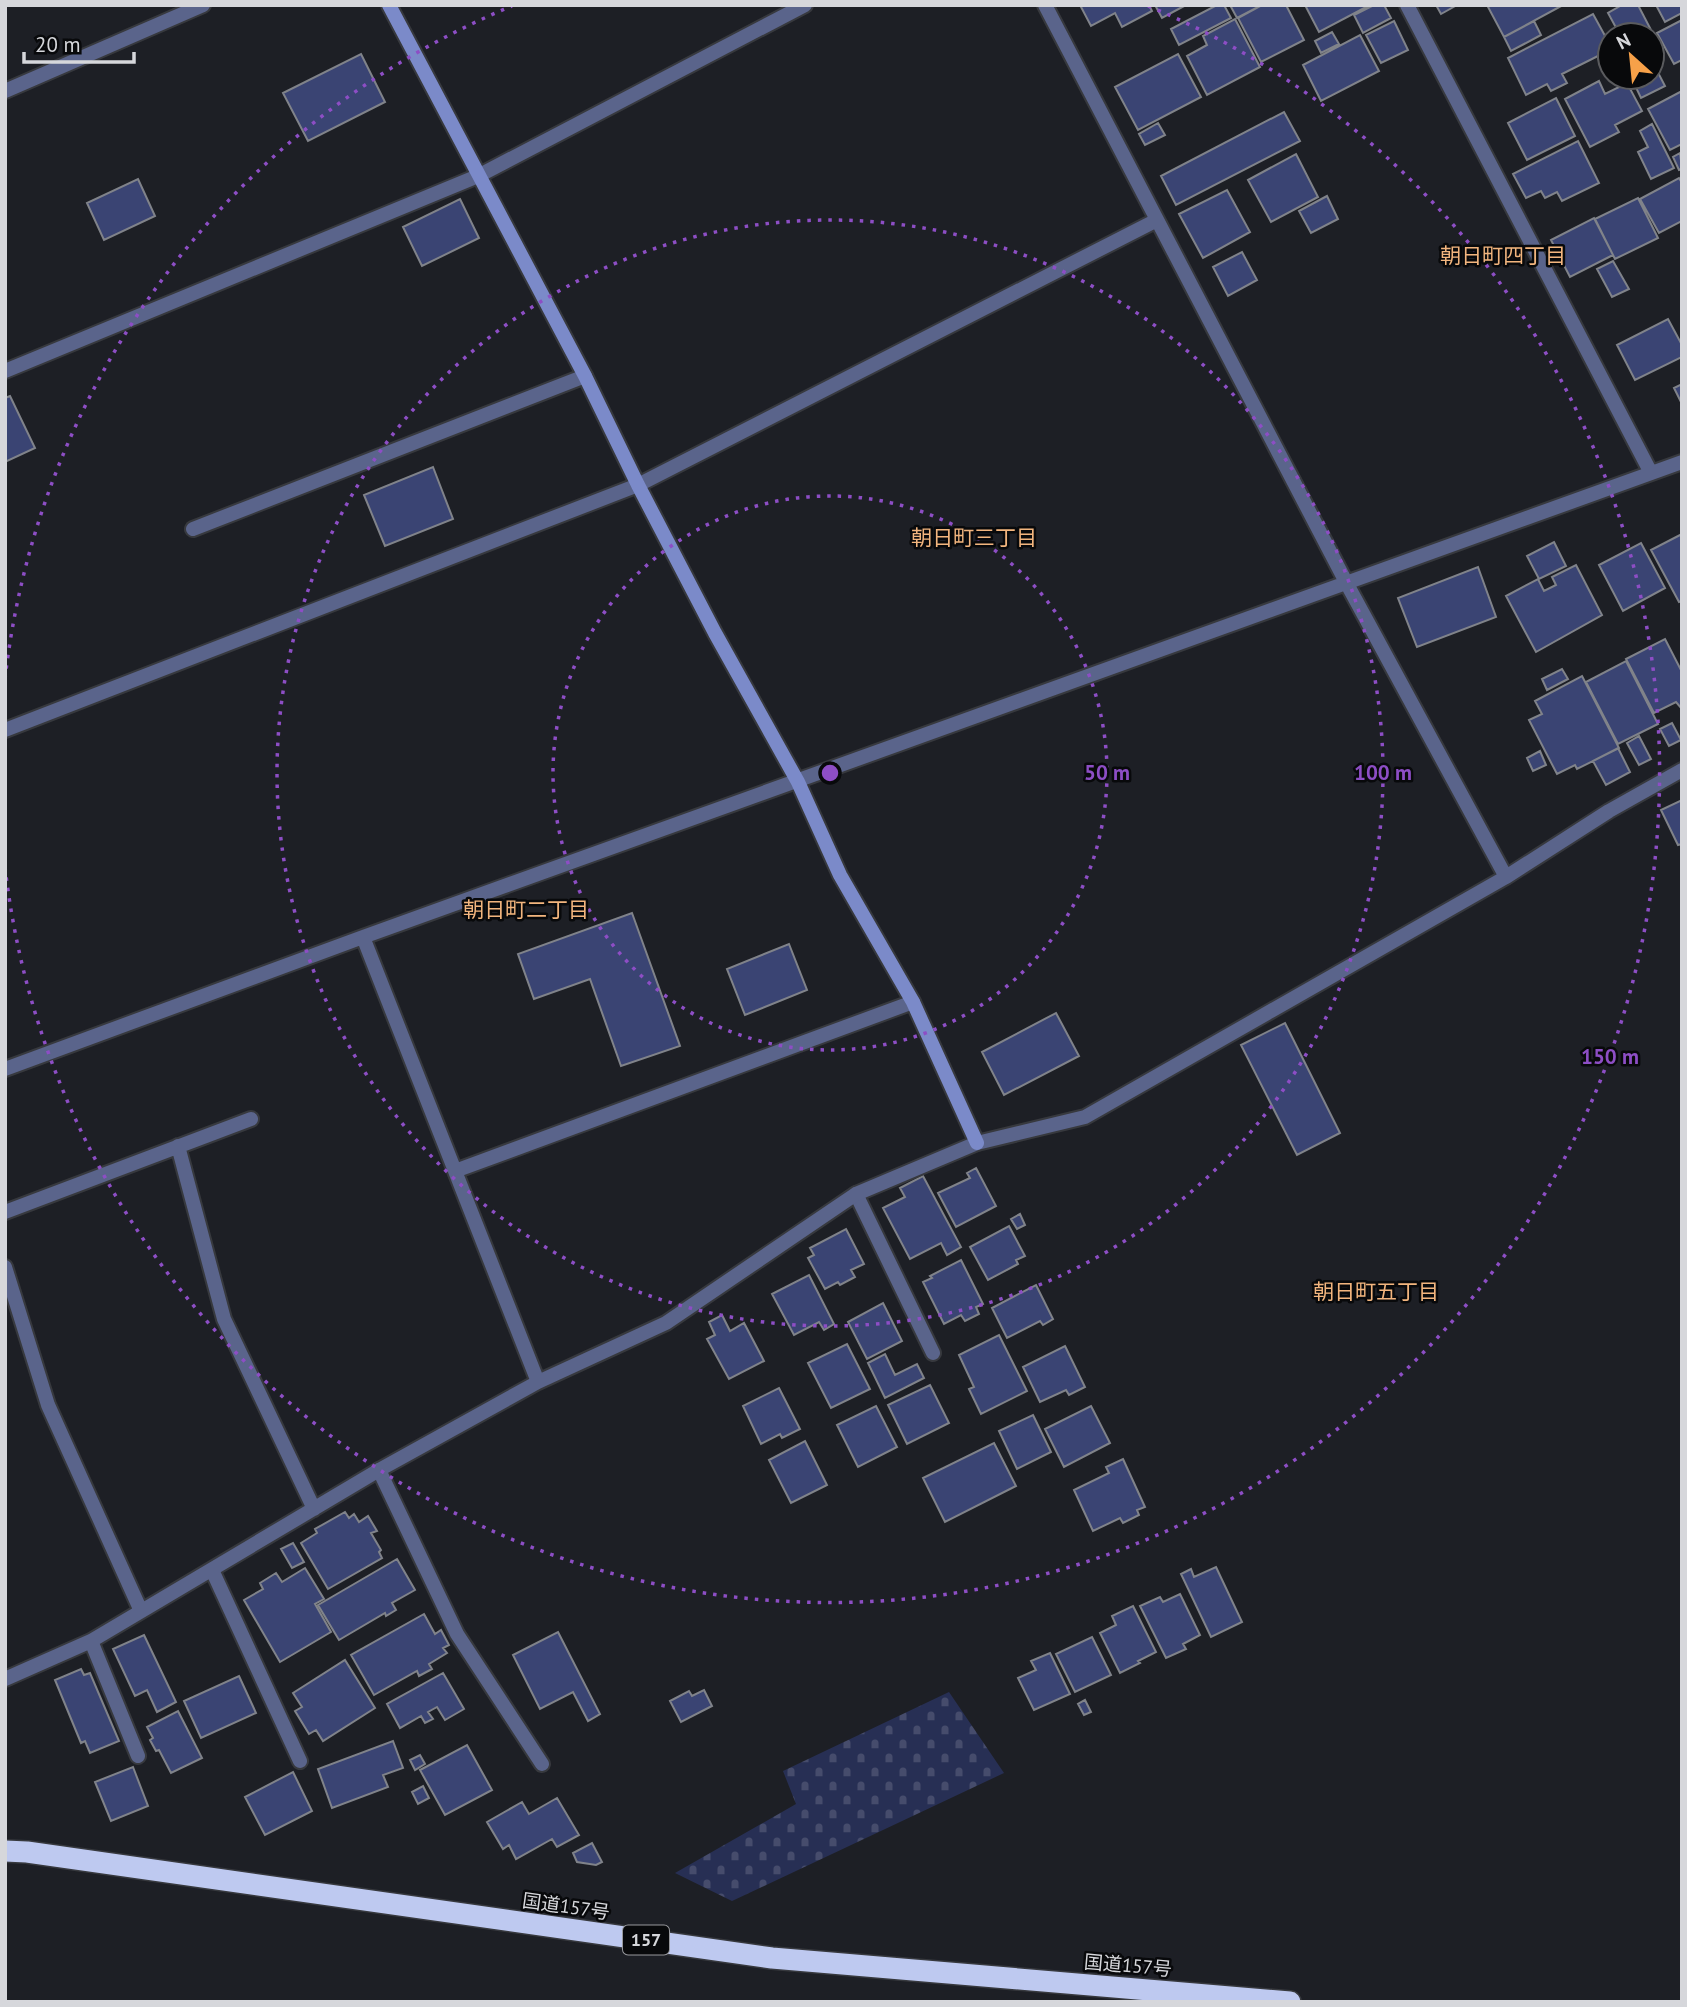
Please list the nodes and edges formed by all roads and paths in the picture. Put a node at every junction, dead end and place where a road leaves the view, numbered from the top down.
1 (202, 5) edge
2 (389, 5) edge
3 (804, 5) edge
4 (1045, 5) edge
5 (1407, 5) edge
6 (5, 91) edge
7 (478, 176) junction
8 (1157, 220) junction
9 (5, 371) edge
10 (585, 376) junction
11 (1682, 462) edge
12 (1651, 473) junction
13 (638, 485) junction
14 (193, 529) dead end
15 (1347, 584) junction
16 (5, 730) edge
17 (1682, 770) edge
18 (798, 782) junction
19 (1506, 877) junction
20 (362, 937) junction
21 (913, 1002) junction
22 (5, 1069) edge
23 (251, 1119) dead end
24 (977, 1143) junction
25 (178, 1146) junction
26 (455, 1171) junction
27 (856, 1194) junction
28 (5, 1212) edge
29 (5, 1268) edge
30 (933, 1353) dead end
31 (538, 1382) junction
32 (379, 1470) junction
33 (314, 1509) junction
34 (212, 1570) junction
35 (141, 1611) junction
36 (91, 1641) junction
37 (5, 1679) edge
38 (138, 1756) dead end
39 (300, 1761) dead end
40 (541, 1764) dead end
41 (5, 1851) edge
42 (1290, 2002) edge

1 - 6 street
2 - 7 street
3 - 7 street
4 - 8 street
5 - 12 street
7 - 9 street
7 - 10 street
8 - 13 street
8 - 15 street
10 - 13 street
10 - 14 street
11 - 12 street
12 - 15 street
13 - 16 street
13 - 18 street
15 - 18 street
15 - 19 street
17 - 19 street
18 - 20 street
18 - 21 street
19 - 24 street
20 - 22 street
20 - 26 street
21 - 24 street
21 - 26 street
23 - 25 street
24 - 27 street
25 - 28 street
25 - 33 street
26 - 31 street
27 - 30 street
27 - 31 street
29 - 35 street
31 - 32 street
32 - 33 street
32 - 40 street
33 - 34 street
34 - 35 street
34 - 39 street
35 - 36 street
36 - 37 street
36 - 38 street
41 - 42 highway, 国道157号 / 157

